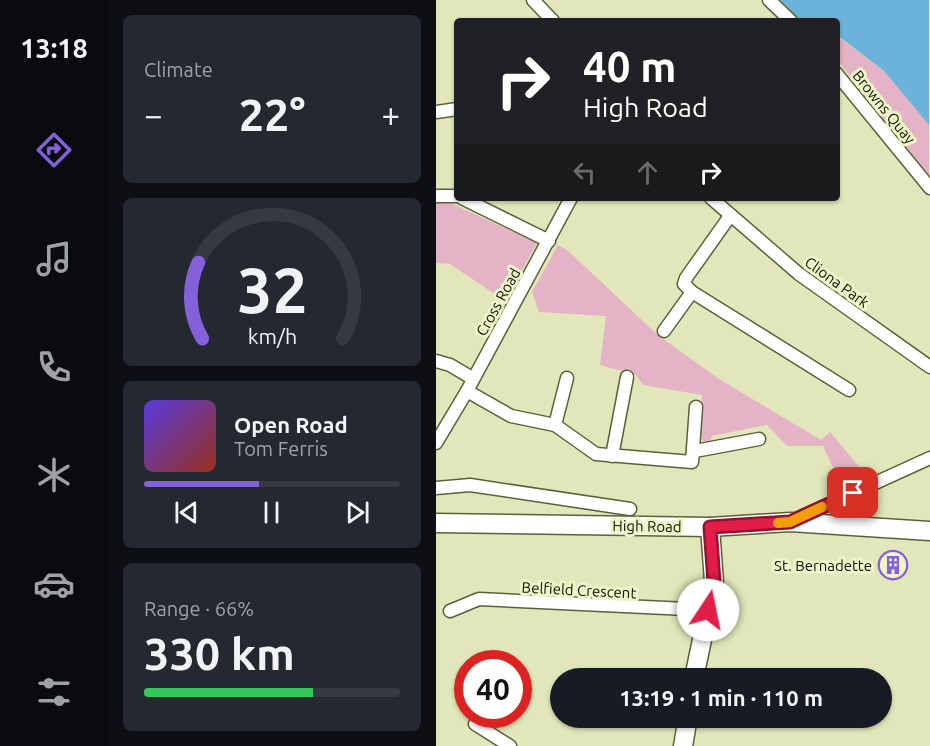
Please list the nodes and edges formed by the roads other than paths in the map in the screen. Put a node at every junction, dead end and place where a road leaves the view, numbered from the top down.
1 (533, 0) edge
2 (769, 0) edge
3 (550, 18) edge
4 (788, 18) edge
5 (840, 78) edge
6 (454, 109) edge
7 (436, 111) edge
8 (930, 188) edge
9 (436, 196) edge
10 (454, 196) edge
11 (468, 201) edge
12 (569, 201) edge
13 (714, 201) edge
14 (730, 216) junction
15 (549, 241) junction
16 (692, 292) junction
17 (664, 331) dead end
18 (436, 361) edge
19 (930, 367) edge
20 (627, 377) dead end
21 (472, 378) junction
22 (567, 378) dead end
23 (849, 390) dead end
24 (467, 391) junction
25 (696, 406) dead end
26 (555, 425) junction
27 (759, 439) dead end
28 (436, 443) edge
29 (695, 451) junction
30 (612, 456) junction
31 (930, 458) edge
32 (436, 488) edge
33 (824, 506) junction
34 (630, 509) dead end
35 (790, 522) junction
36 (436, 523) edge
37 (824, 525) junction
38 (710, 527) junction
39 (930, 531) edge
40 (708, 610) junction
41 (450, 611) dead end
42 (696, 668) edge
43 (481, 728) edge
44 (686, 728) edge
45 (510, 746) edge
46 (683, 746) edge

1 - 3 street
2 - 4 street
5 - 8 street, Browns Quay
6 - 7 street
9 - 10 street
11 - 15 street
12 - 15 street, Cross Road
13 - 14 street, Cliona Park
14 - 16 street
14 - 19 street, Cliona Park
15 - 21 street, Cross Road
16 - 17 street
16 - 23 street
18 - 21 street
20 - 30 street
21 - 24 street, Cross Road
22 - 26 street
24 - 26 street
24 - 28 street, Cross Road
25 - 29 street
26 - 30 street
27 - 29 street
29 - 30 street
31 - 33 street
32 - 34 street, High Road
33 - 35 street
33 - 37 street
35 - 37 main road, High Road
35 - 38 main road, High Road
36 - 38 main road, High Road
37 - 39 main road, High Road
38 - 40 main road
40 - 41 street, Belfield Crescent
40 - 42 main road
43 - 45 street
44 - 46 main road

